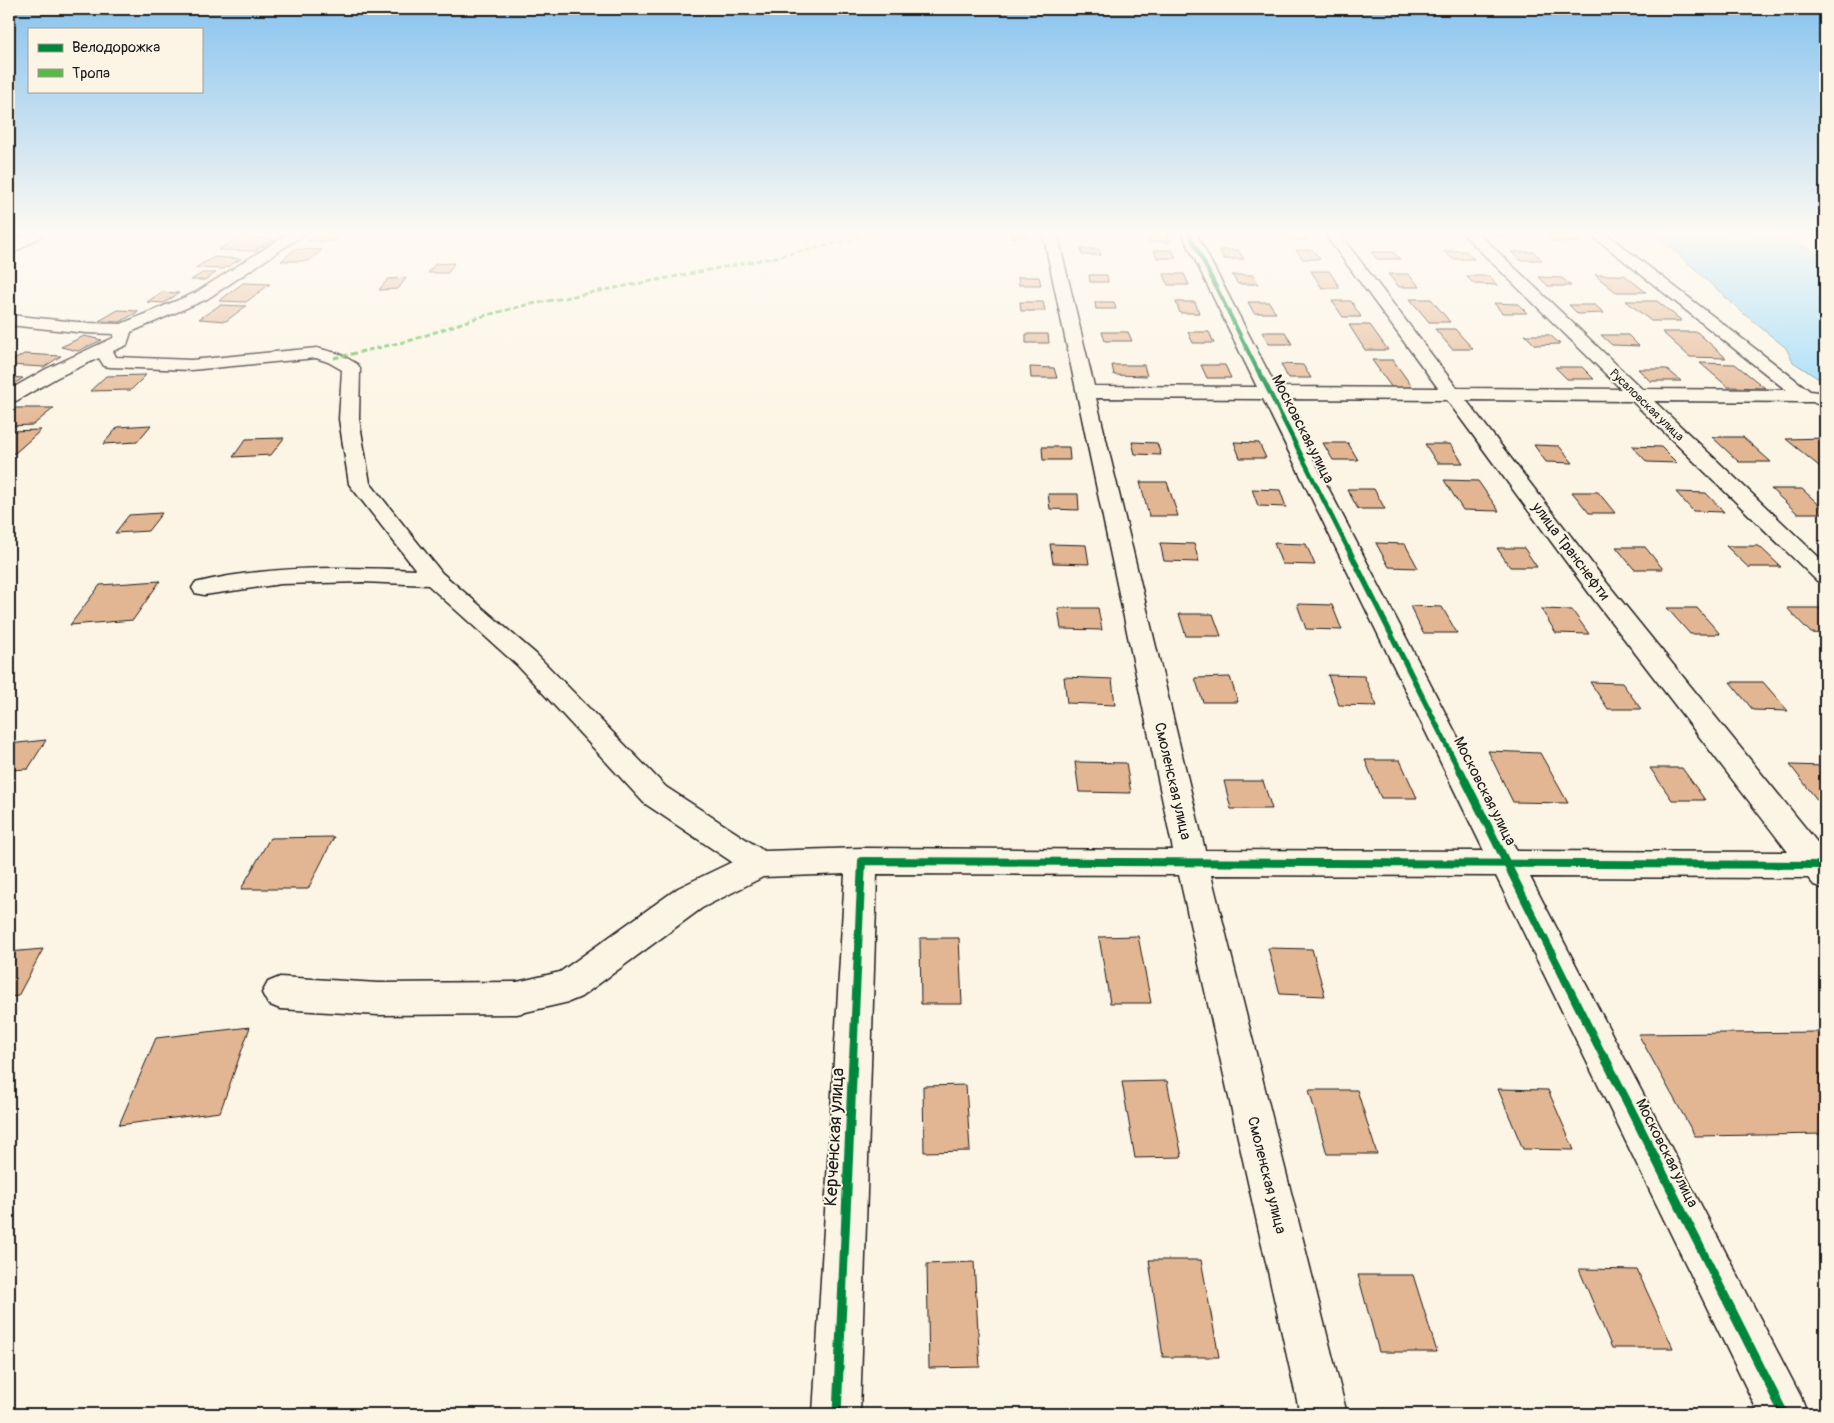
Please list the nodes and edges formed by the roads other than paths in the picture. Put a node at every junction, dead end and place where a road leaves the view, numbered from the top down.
1 (193, 299) edge
2 (1065, 299) edge
3 (1223, 299) edge
4 (1381, 299) edge
5 (1537, 299) edge
6 (1685, 299) edge
7 (9, 320) edge
8 (123, 329) junction
9 (104, 350) junction
10 (1086, 392) junction
11 (1270, 392) junction
12 (1454, 395) junction
13 (1636, 396) junction
14 (9, 397) edge
15 (1816, 398) edge
16 (1825, 576) edge
17 (434, 578) junction
18 (204, 588) dead end
19 (862, 861) junction
20 (1192, 863) junction
21 (759, 864) junction
22 (1507, 864) junction
23 (1822, 869) edge
24 (280, 993) dead end
25 (837, 1414) edge
26 (1324, 1414) edge
27 (1784, 1414) edge

1 - 8 street
2 - 10 street, Смоленская улица
3 - 11 street, Московская улица
4 - 12 street, улица Транснефти
5 - 13 street, Русаловская улица
6 - 15 street
7 - 8 street
8 - 9 street
9 - 14 street
9 - 17 street
10 - 11 street
10 - 20 street, Смоленская улица
11 - 12 street
11 - 22 street, Московская улица
12 - 13 street
12 - 23 street, улица Транснефти
13 - 15 street
13 - 16 street, Русаловская улица
17 - 18 street
17 - 21 street
19 - 20 street
19 - 21 street
19 - 25 street, Керченская улица
20 - 22 street
20 - 26 street, Смоленская улица
21 - 24 street
22 - 23 street
22 - 27 street, Московская улица

